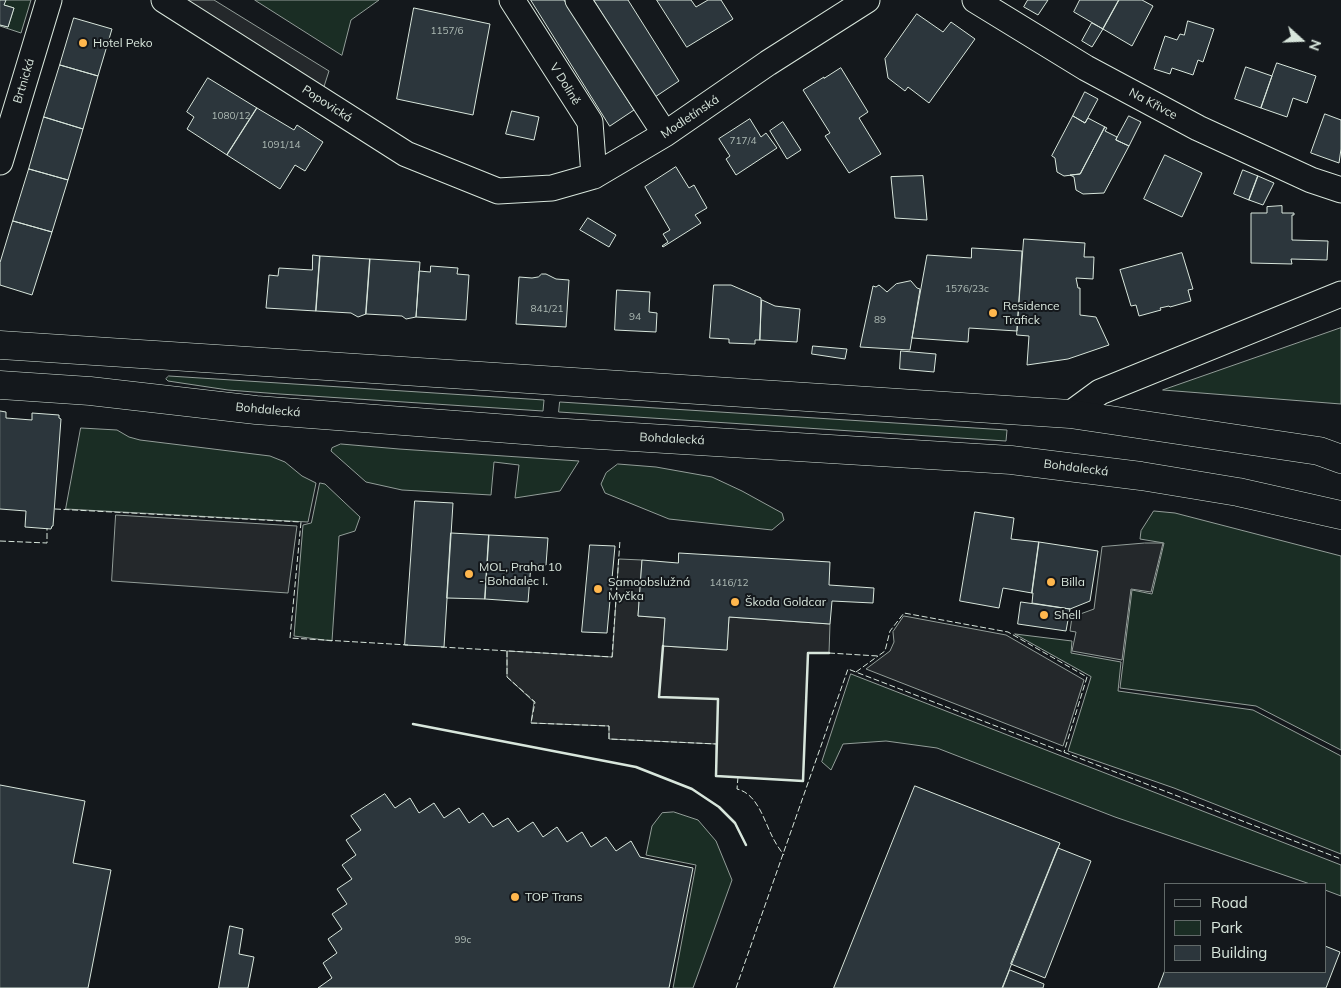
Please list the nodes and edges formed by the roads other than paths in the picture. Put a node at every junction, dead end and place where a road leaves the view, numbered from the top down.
1 (49, 0) edge
2 (164, 0) edge
3 (512, 0) edge
4 (578, 0) edge
5 (867, 0) edge
6 (975, 0) edge
7 (665, 134) junction
8 (0, 162) edge
9 (594, 176) junction
10 (1341, 190) edge
11 (498, 191) joint
12 (1341, 294) edge
13 (0, 345) edge
14 (0, 385) edge
15 (1070, 414) junction
16 (1341, 459) edge
17 (1341, 516) edge

1 - 8 street, Brtnická
2 - 11 street, Popovická
3 - 9 street, V Dolině
4 - 7 street
5 - 7 street, Modletínská
6 - 10 street, Na Křivce
7 - 9 street, Modletínská
9 - 11 street, Modletínská
12 - 15 street
13 - 15 main road
14 - 17 main road, Bohdalecká
15 - 16 main road

